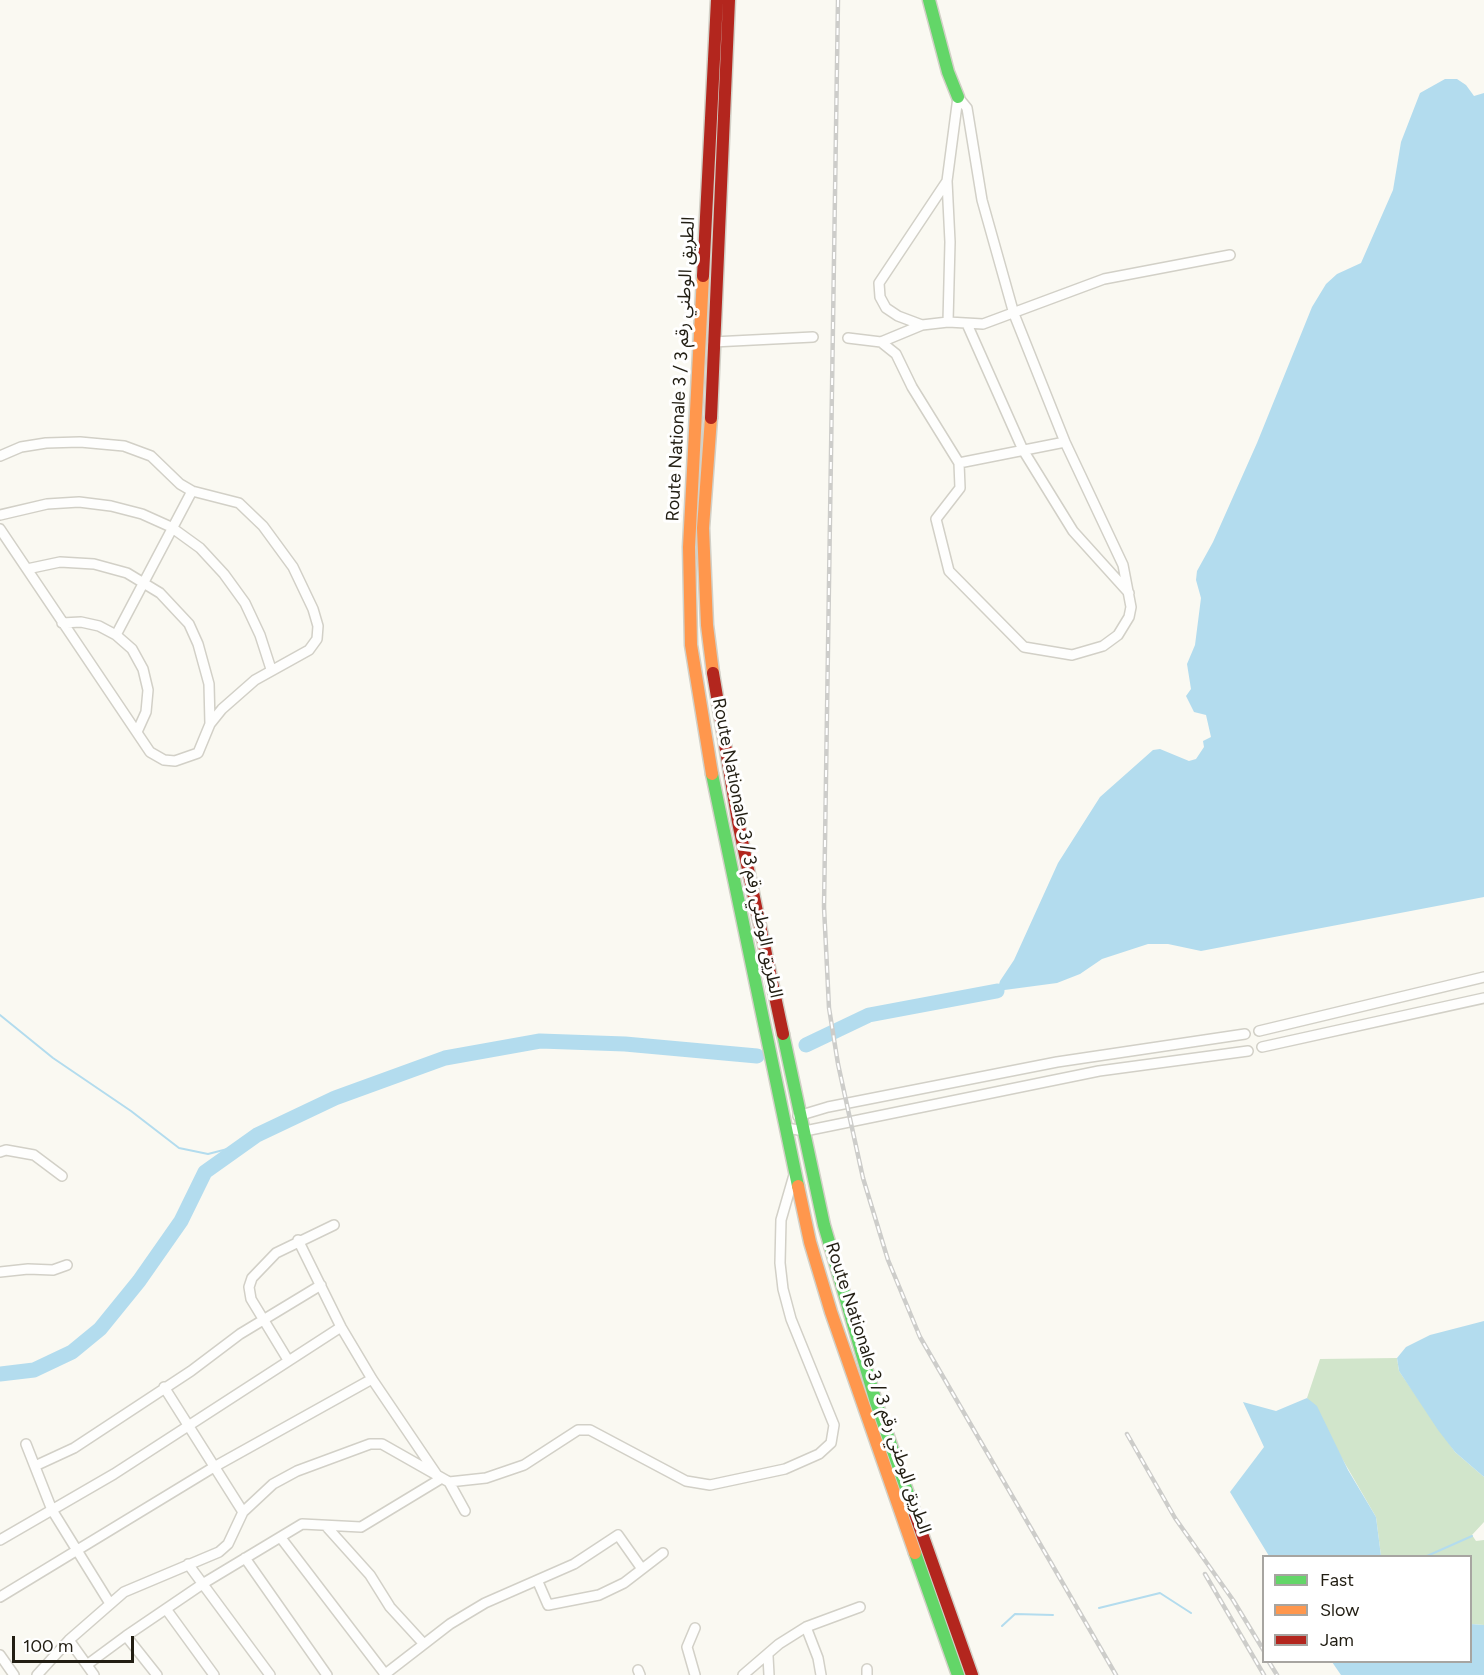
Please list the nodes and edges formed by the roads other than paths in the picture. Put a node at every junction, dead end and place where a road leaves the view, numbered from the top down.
1 (717, 0) edge
2 (729, 0) edge
3 (929, 0) edge
4 (958, 97) junction
5 (947, 181) junction
6 (1230, 255) dead end
7 (1014, 315) junction
8 (948, 322) junction
9 (967, 324) junction
10 (922, 325) junction
11 (813, 337) dead end
12 (848, 338) dead end
13 (716, 342) junction
14 (881, 342) junction
15 (701, 343) junction
16 (1065, 442) junction
17 (1023, 450) junction
18 (0, 456) edge
19 (959, 463) junction
20 (192, 491) junction
21 (0, 516) edge
22 (171, 527) junction
23 (0, 529) edge
24 (27, 569) junction
25 (142, 581) junction
26 (1130, 595) junction
27 (62, 623) junction
28 (116, 634) junction
29 (271, 669) junction
30 (210, 724) junction
31 (137, 732) junction
32 (1484, 976) edge
33 (1484, 998) edge
34 (1259, 1031) dead end
35 (1245, 1034) dead end
36 (1262, 1047) dead end
37 (1248, 1051) dead end
38 (1097, 1056) junction
39 (1099, 1071) junction
40 (997, 1074) junction
41 (919, 1089) junction
42 (1000, 1090) junction
43 (923, 1106) junction
44 (801, 1113) junction
45 (786, 1128) junction
46 (805, 1131) junction
47 (0, 1152) edge
48 (795, 1172) junction
49 (62, 1176) dead end
50 (334, 1226) dead end
51 (298, 1240) junction
52 (67, 1264) dead end
53 (0, 1272) edge
54 (321, 1285) junction
55 (262, 1319) junction
56 (341, 1327) junction
57 (288, 1360) junction
58 (372, 1379) junction
59 (164, 1387) junction
60 (188, 1426) junction
61 (26, 1444) dead end
62 (35, 1466) junction
63 (214, 1467) junction
64 (443, 1479) junction
65 (913, 1508) junction
66 (52, 1510) junction
67 (465, 1511) dead end
68 (243, 1512) junction
69 (899, 1512) junction
70 (326, 1526) junction
71 (281, 1538) junction
72 (0, 1540) edge
73 (76, 1552) junction
74 (663, 1553) dead end
75 (244, 1558) junction
76 (188, 1564) junction
77 (642, 1569) junction
78 (538, 1582) junction
79 (204, 1583) junction
80 (0, 1597) edge
81 (109, 1602) junction
82 (860, 1607) dead end
83 (166, 1609) junction
84 (806, 1627) junction
85 (696, 1628) dead end
86 (126, 1636) junction
87 (69, 1640) junction
88 (423, 1643) junction
89 (0, 1655) edge
90 (768, 1656) junction
91 (88, 1664) junction
92 (385, 1674) edge
93 (14, 1675) edge
94 (37, 1675) edge
95 (94, 1675) edge
96 (158, 1675) edge
97 (214, 1675) edge
98 (270, 1675) edge
99 (327, 1675) edge
100 (695, 1675) edge
101 (743, 1675) edge
102 (769, 1675) edge
103 (821, 1675) edge
104 (958, 1675) edge
105 (972, 1675) edge

1 - 15 main road, Route Nationale 3 / الطريق الوطني رقم 3
2 - 13 main road, Route Nationale 3 / الطريق الوطني رقم 3
3 - 4 main road
4 - 5 street
4 - 7 street
5 - 8 street
5 - 10 street
6 - 7 street
7 - 9 street
7 - 16 street
8 - 9 street
8 - 10 street
9 - 17 street
10 - 14 street
11 - 13 street
12 - 14 street
13 - 15 street
13 - 44 main road, Route Nationale 3 / الطريق الوطني رقم 3
14 - 19 street
15 - 45 main road, Route Nationale 3 / الطريق الوطني رقم 3
16 - 17 street
16 - 26 street
17 - 19 street
17 - 26 street
18 - 20 street
19 - 26 street
20 - 22 street
20 - 29 street
21 - 22 street
22 - 25 street
22 - 29 street
23 - 24 street
24 - 25 street
24 - 27 street
25 - 28 street
25 - 30 street
27 - 28 street
27 - 31 street
28 - 31 street
29 - 30 street
30 - 31 street
32 - 34 street
33 - 36 street
35 - 38 street
37 - 39 street
38 - 39 street
38 - 40 street
39 - 42 street
40 - 41 street
40 - 42 street
41 - 43 street
41 - 44 street
42 - 43 street
43 - 46 street
44 - 45 street
44 - 46 main road, Route Nationale 3 / الطريق الوطني رقم 3
45 - 46 street
45 - 48 main road, Route Nationale 3 / الطريق الوطني رقم 3
46 - 65 main road, Route Nationale 3 / الطريق الوطني رقم 3
47 - 49 street
48 - 64 street
48 - 69 main road, Route Nationale 3 / الطريق الوطني رقم 3
50 - 51 street
51 - 54 street
51 - 55 street
52 - 53 street
54 - 55 street
54 - 56 street
55 - 57 street
55 - 59 street
56 - 57 street
56 - 58 street
57 - 60 street
58 - 63 street
58 - 64 street
59 - 60 street
59 - 62 street
60 - 63 street
60 - 66 street
61 - 62 street
62 - 66 street
63 - 68 street
63 - 73 street
64 - 67 street
64 - 68 street
64 - 70 street
65 - 69 main road
65 - 105 main road, Route Nationale 3 / الطريق الوطني رقم 3
66 - 72 street
66 - 73 street
68 - 76 street
69 - 104 main road, Route Nationale 3 / الطريق الوطني رقم 3
70 - 71 street
70 - 88 street
71 - 75 street
71 - 92 street
73 - 80 street
73 - 81 street
74 - 77 street
75 - 79 street
75 - 99 street
76 - 79 street
76 - 81 street
77 - 78 street
77 - 78 street
78 - 88 street
79 - 83 street
79 - 98 street
81 - 87 street
82 - 84 street
83 - 86 street
83 - 97 street
84 - 90 street
84 - 103 street
85 - 100 street
86 - 91 street
86 - 96 street
87 - 91 street
87 - 94 street
88 - 92 street
89 - 93 street
90 - 101 street
90 - 102 street
91 - 95 street

